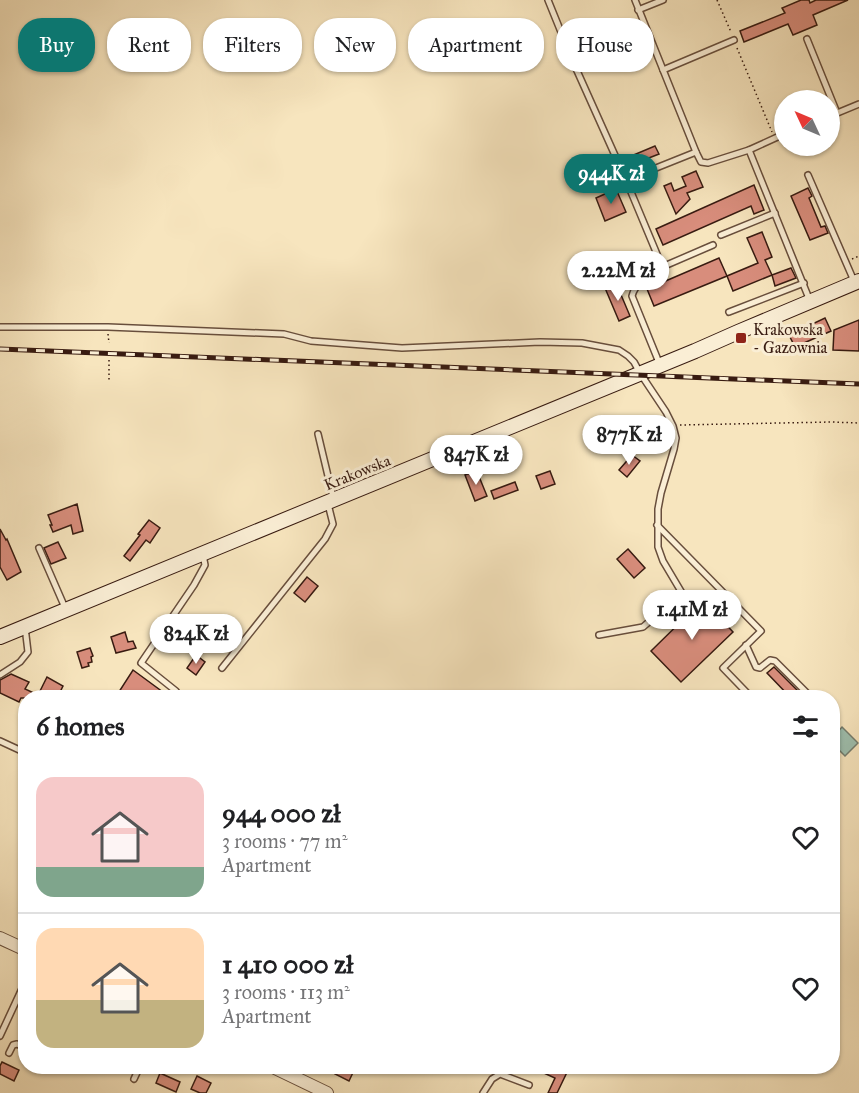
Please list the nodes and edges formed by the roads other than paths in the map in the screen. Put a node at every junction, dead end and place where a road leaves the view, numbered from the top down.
1 (548, 0) edge
2 (634, 0) edge
3 (663, 0) edge
4 (638, 10) junction
5 (807, 39) dead end
6 (734, 40) road end
7 (663, 70) junction
8 (828, 90) edge
9 (859, 104) edge
10 (840, 111) edge
11 (774, 138) edge
12 (749, 150) junction
13 (696, 152) junction
14 (808, 175) dead end
15 (626, 180) junction
16 (775, 213) junction
17 (721, 235) dead end
18 (713, 245) dead end
19 (662, 267) junction
20 (857, 282) edge
21 (804, 283) junction
22 (810, 301) junction
23 (729, 312) dead end
24 (0, 327) edge
25 (660, 365) junction
26 (640, 373) junction
27 (318, 434) dead end
28 (330, 500) junction
29 (657, 525) junction
30 (39, 548) dead end
31 (203, 554) junction
32 (66, 610) junction
33 (25, 627) junction
34 (599, 635) dead end
35 (0, 637) edge
36 (746, 645) junction
37 (222, 668) dead end
38 (0, 675) edge
39 (175, 690) edge
40 (744, 690) edge
41 (804, 690) edge
42 (0, 741) edge
43 (18, 749) edge
44 (0, 938) edge
45 (18, 946) edge
46 (18, 997) edge
47 (0, 1036) edge
48 (18, 1045) edge
49 (9, 1053) dead end
50 (136, 1074) edge
51 (288, 1074) edge
52 (134, 1079) dead end
53 (529, 1085) dead end
54 (327, 1093) edge
55 (483, 1093) edge

1 - 15 lane
2 - 4 lane
3 - 4 lane
4 - 7 lane
5 - 8 lane
6 - 7 lane
7 - 13 lane
9 - 10 lane
11 - 12 lane
12 - 13 lane
12 - 16 lane
13 - 15 lane
14 - 20 lane
15 - 19 lane
16 - 17 lane
16 - 21 lane
18 - 19 lane
19 - 25 lane
20 - 22 main road, Krakowska
21 - 22 lane
21 - 23 lane
22 - 25 main road, Krakowska
24 - 26 lane
25 - 26 main road, Krakowska
26 - 28 main road, Krakowska
26 - 29 lane
27 - 28 lane
28 - 31 main road, Krakowska
28 - 37 lane
29 - 34 lane
29 - 36 lane
30 - 32 lane
31 - 32 main road, Krakowska
31 - 39 lane
32 - 33 main road, Krakowska
33 - 35 main road, Krakowska
33 - 38 lane
36 - 40 lane
36 - 41 lane
42 - 43 lane
44 - 45 street
46 - 47 lane
48 - 49 lane
50 - 52 lane
51 - 54 street
53 - 55 lane

